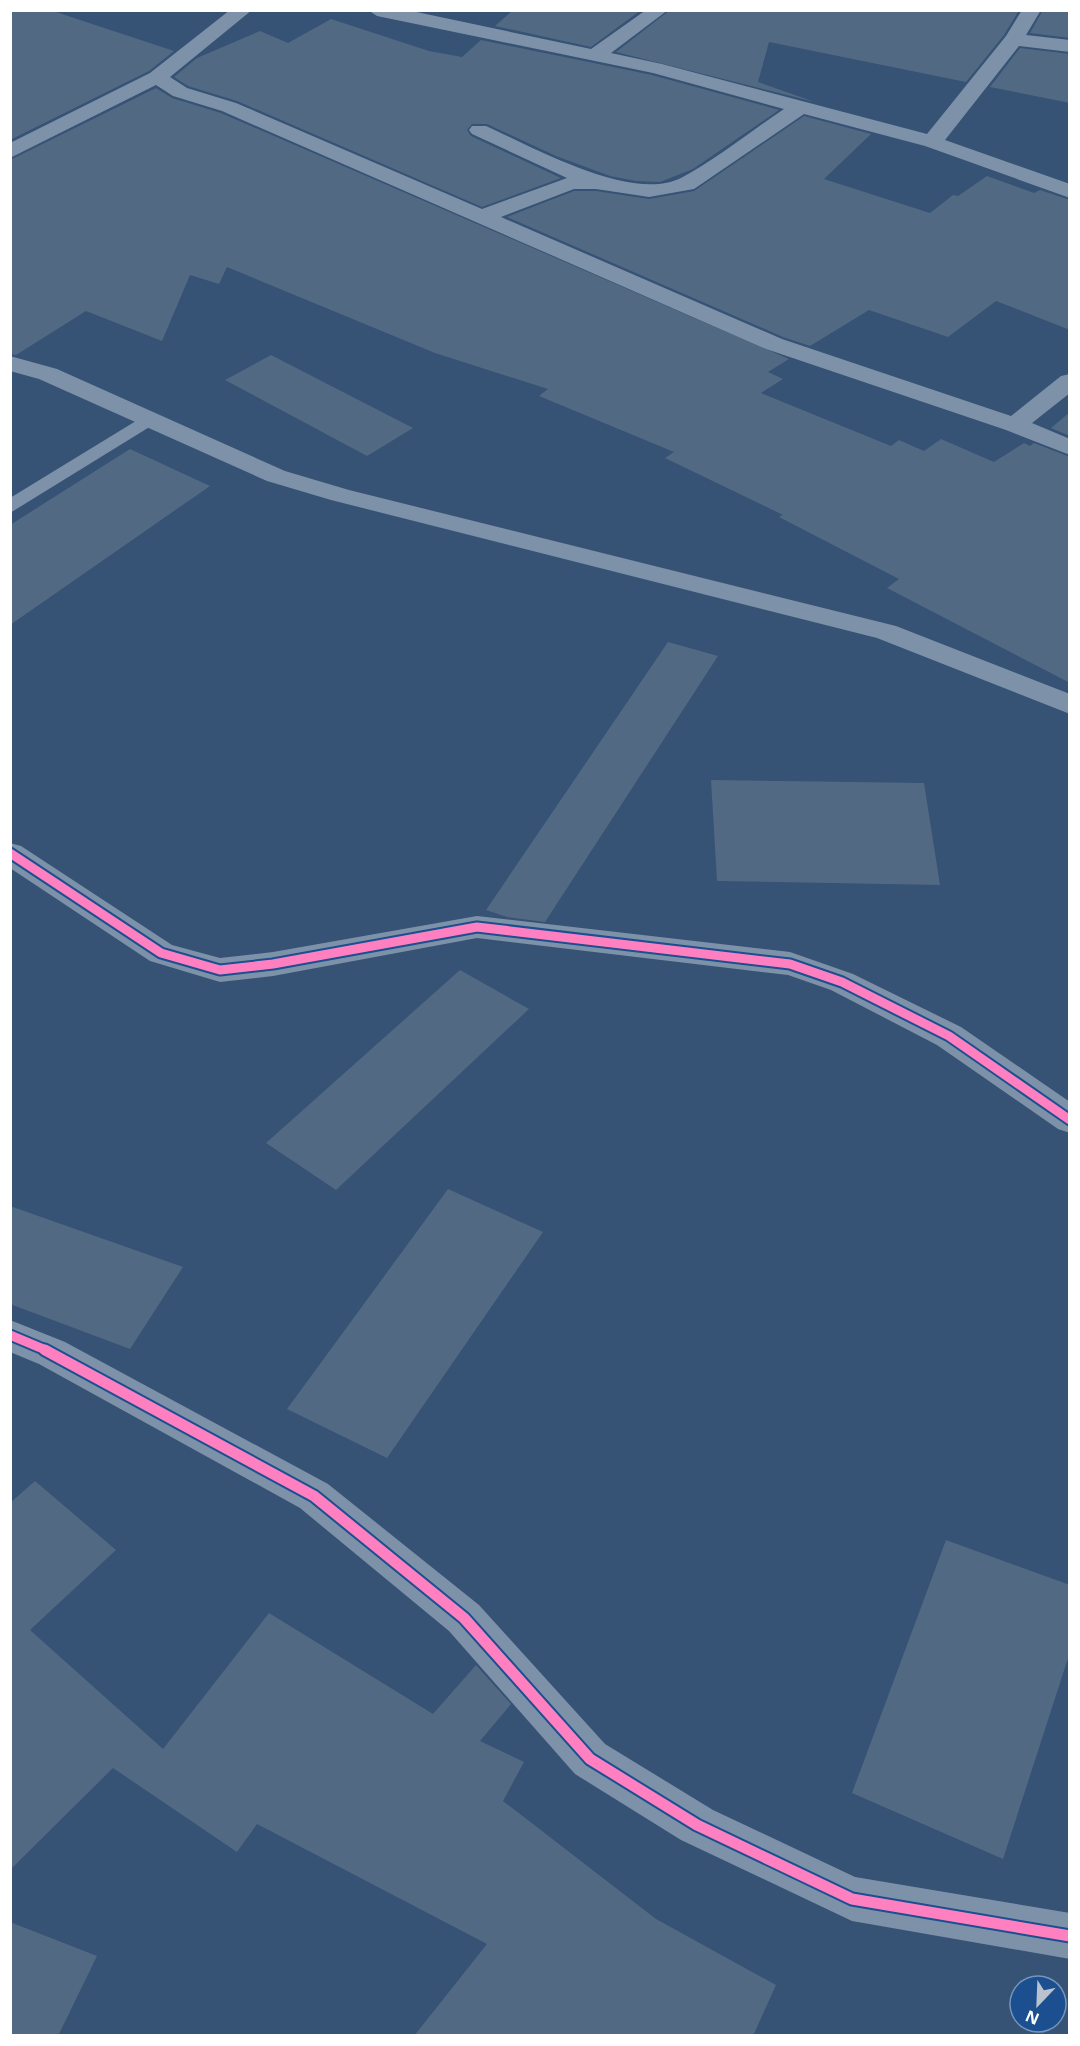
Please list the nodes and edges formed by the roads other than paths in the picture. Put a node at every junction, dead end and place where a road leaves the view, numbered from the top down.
1 (243, 10) edge
2 (377, 10) edge
3 (659, 10) edge
4 (1032, 10) edge
5 (1014, 39) junction
6 (1070, 46) edge
7 (595, 56) junction
8 (157, 77) junction
9 (801, 107) junction
10 (479, 130) dead end
11 (20, 137) edge
12 (932, 142) junction
13 (10, 152) edge
14 (596, 183) junction
15 (1070, 192) edge
16 (481, 217) junction
17 (10, 363) edge
18 (1070, 381) edge
19 (149, 419) junction
20 (1015, 425) junction
21 (1070, 448) edge
22 (10, 507) edge
23 (1070, 705) edge
24 (10, 853) edge
25 (1070, 1120) edge
26 (10, 1335) edge
27 (1070, 1935) edge

1 - 8 street
2 - 7 street
3 - 7 street
4 - 5 street
5 - 6 street
5 - 12 street
7 - 9 street
8 - 11 street
8 - 16 street
9 - 12 street
9 - 14 street
10 - 14 street
11 - 13 street
12 - 15 street
14 - 16 street
16 - 20 street
17 - 19 street
18 - 20 street
19 - 22 lane
19 - 23 street
20 - 21 street
24 - 25 street
26 - 27 street

